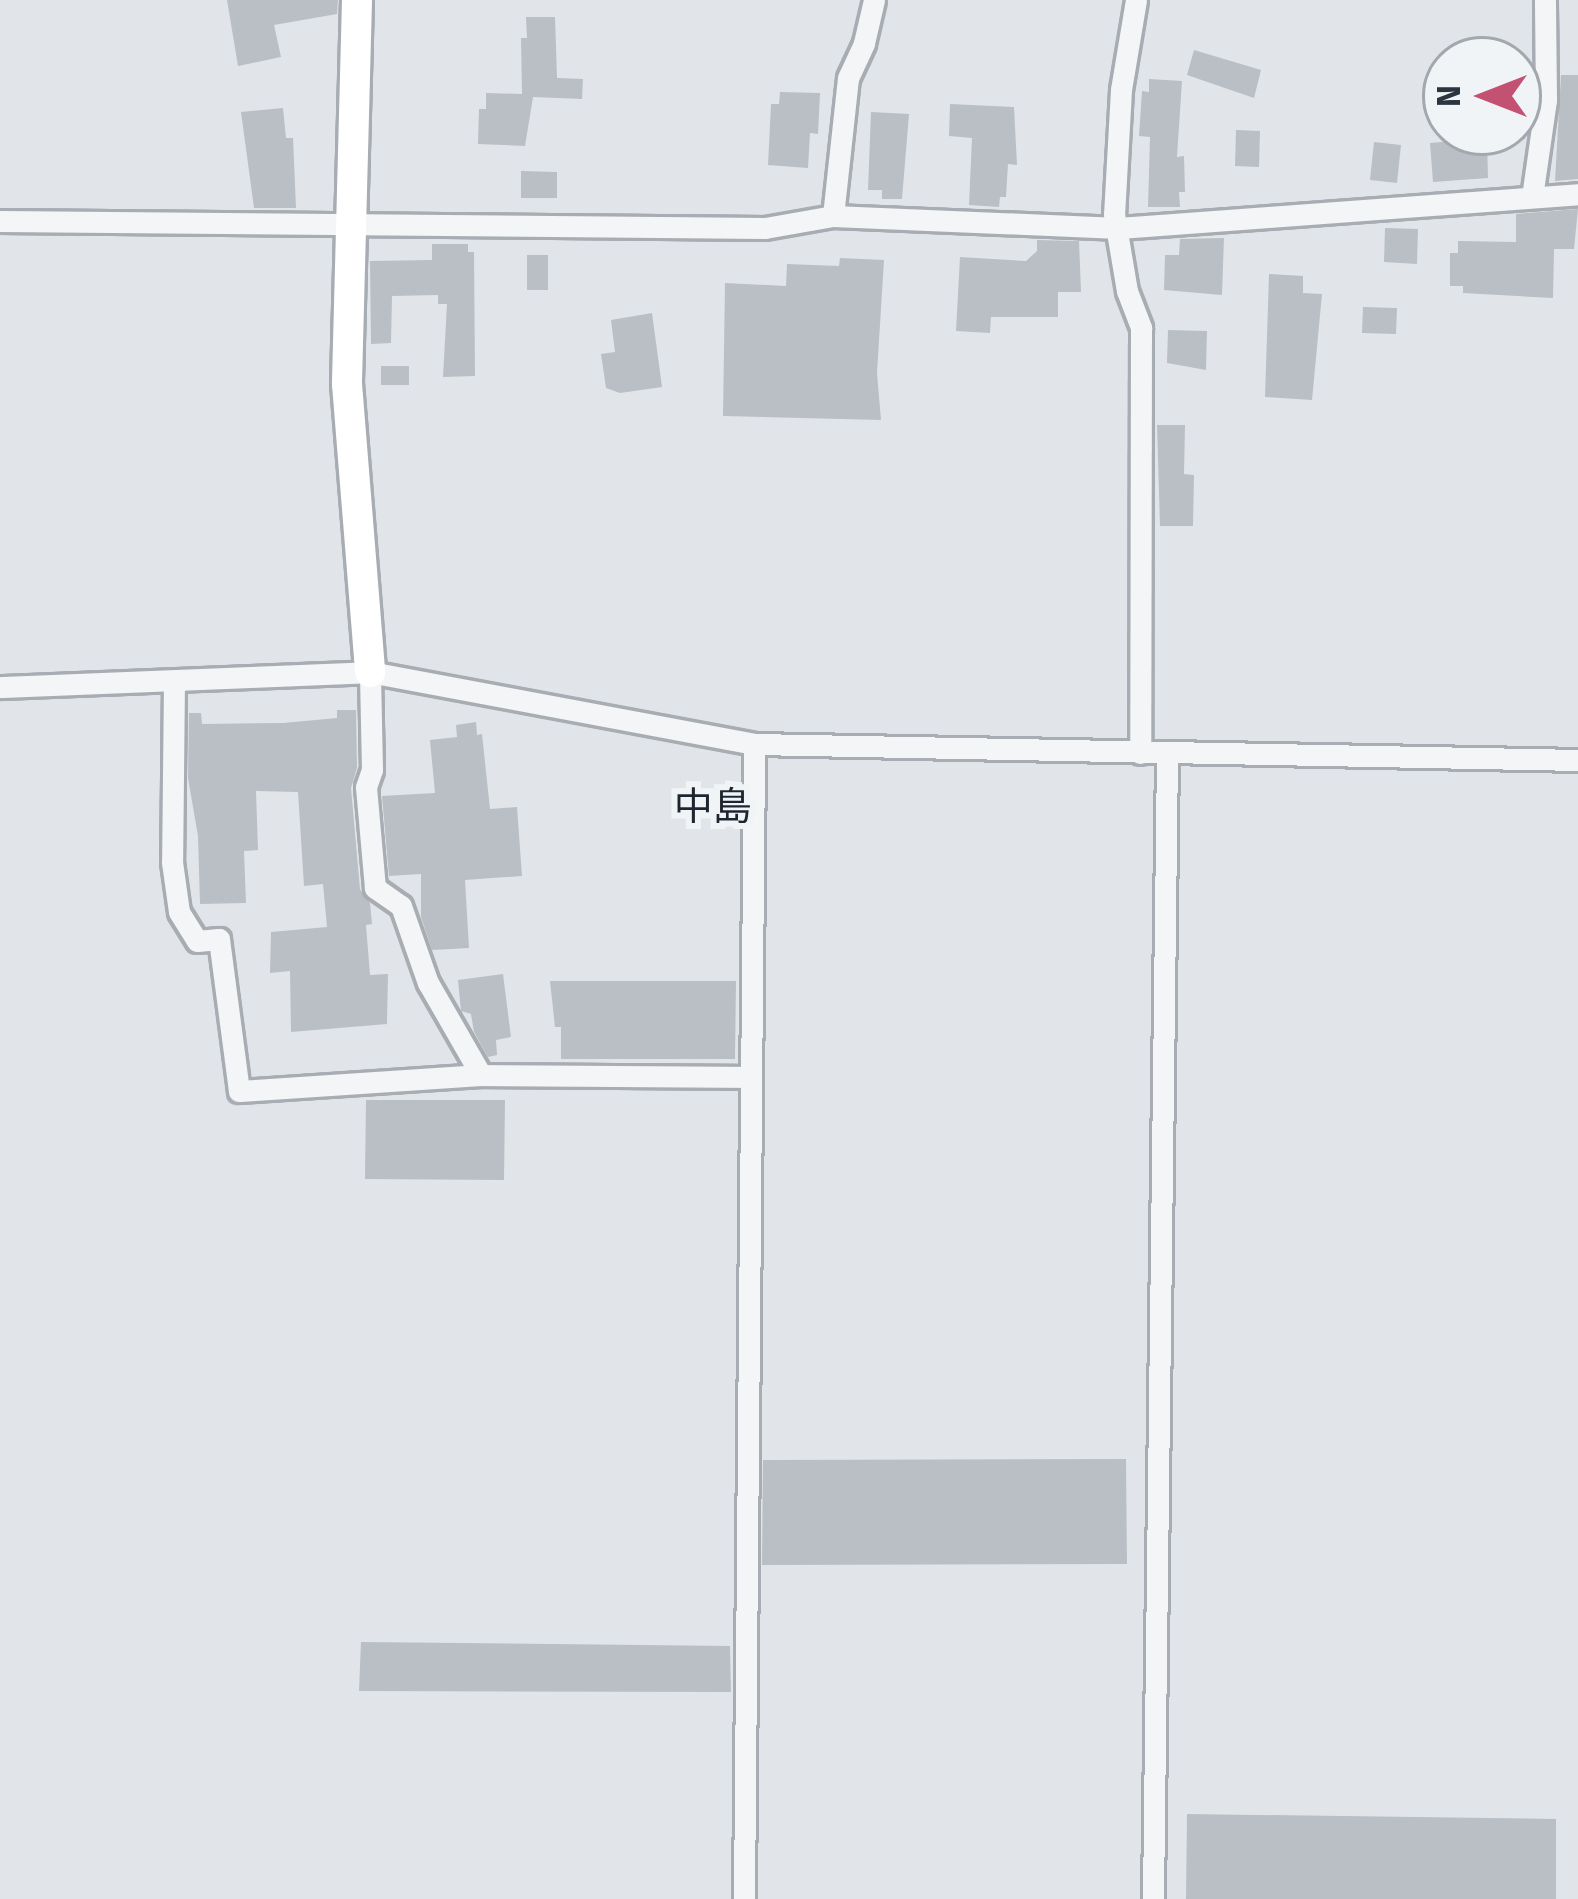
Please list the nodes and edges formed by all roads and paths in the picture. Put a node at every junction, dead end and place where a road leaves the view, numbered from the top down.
1 (357, 0) edge
2 (874, 0) edge
3 (1136, 0) edge
4 (1545, 0) edge
5 (1578, 194) edge
6 (1532, 197) junction
7 (833, 216) junction
8 (0, 221) edge
9 (347, 224) junction
10 (1119, 228) junction
11 (370, 672) junction
12 (174, 681) junction
13 (0, 687) edge
14 (754, 744) junction
15 (1140, 753) junction
16 (1167, 753) junction
17 (1578, 760) edge
18 (481, 1075) junction
19 (749, 1077) junction
20 (744, 1899) edge
21 (1153, 1899) edge

1 - 9 street
2 - 7 street
3 - 10 street
4 - 6 street
5 - 6 street
6 - 10 street
7 - 9 street
7 - 10 street
8 - 9 street
9 - 11 street
10 - 15 street
11 - 12 street
11 - 14 street
11 - 18 street
12 - 13 street
12 - 18 street
14 - 15 street
14 - 19 street
15 - 16 street
16 - 17 street
16 - 21 street
18 - 19 street
19 - 20 street

